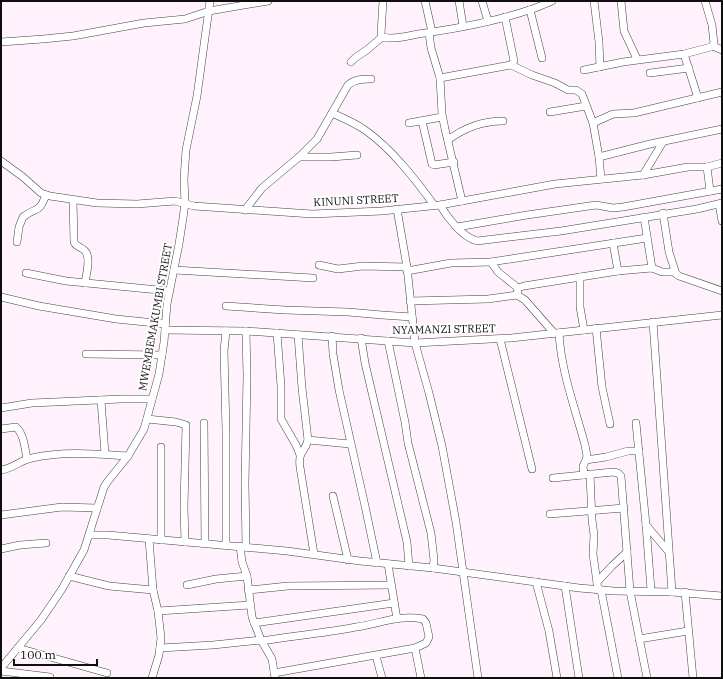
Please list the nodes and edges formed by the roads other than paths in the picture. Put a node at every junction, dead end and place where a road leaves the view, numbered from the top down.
1 (210, 1) edge
2 (268, 1) edge
3 (383, 1) edge
4 (425, 1) edge
5 (459, 1) edge
6 (482, 1) edge
7 (552, 1) edge
8 (594, 1) edge
9 (621, 1) edge
10 (705, 1) edge
11 (530, 10) junction
12 (209, 11) junction
13 (505, 17) junction
14 (488, 21) junction
15 (463, 26) junction
16 (430, 33) junction
17 (382, 37) junction
18 (1, 42) edge
19 (713, 46) junction
20 (722, 50) edge
21 (684, 54) junction
22 (542, 58) dead end
23 (637, 60) junction
24 (351, 62) dead end
25 (511, 65) junction
26 (600, 67) junction
27 (689, 68) junction
28 (584, 70) dead end
29 (650, 74) dead end
30 (440, 78) junction
31 (371, 79) dead end
32 (722, 92) edge
33 (698, 98) junction
34 (586, 106) junction
35 (550, 112) dead end
36 (332, 113) junction
37 (442, 118) junction
38 (422, 121) junction
39 (503, 121) dead end
40 (409, 123) dead end
41 (593, 123) junction
42 (722, 129) edge
43 (448, 140) junction
44 (663, 142) junction
45 (356, 155) dead end
46 (299, 156) junction
47 (599, 157) junction
48 (1, 161) edge
49 (454, 162) junction
50 (722, 163) edge
51 (707, 167) junction
52 (643, 175) junction
53 (601, 179) junction
54 (722, 189) edge
55 (710, 191) junction
56 (46, 195) junction
57 (73, 200) junction
58 (462, 201) junction
59 (184, 203) junction
60 (720, 203) edge
61 (437, 205) junction
62 (398, 209) junction
63 (245, 210) junction
64 (663, 213) junction
65 (644, 217) junction
66 (722, 221) edge
67 (457, 227) junction
68 (647, 238) junction
69 (17, 242) dead end
70 (613, 243) junction
71 (491, 262) junction
72 (319, 265) dead end
73 (652, 268) junction
74 (407, 269) junction
75 (174, 270) junction
76 (618, 271) junction
77 (675, 272) junction
78 (26, 273) dead end
79 (313, 278) dead end
80 (580, 278) junction
81 (85, 283) junction
82 (169, 291) junction
83 (722, 291) edge
84 (518, 292) junction
85 (1, 297) edge
86 (410, 301) junction
87 (226, 306) dead end
88 (722, 316) edge
89 (412, 317) junction
90 (653, 322) junction
91 (165, 327) junction
92 (596, 328) junction
93 (584, 330) junction
94 (226, 331) junction
95 (246, 331) junction
96 (277, 333) junction
97 (557, 333) junction
98 (298, 335) junction
99 (332, 336) junction
100 (361, 338) junction
101 (500, 339) junction
102 (388, 341) junction
103 (415, 342) junction
104 (86, 354) dead end
105 (162, 355) junction
106 (152, 399) junction
107 (101, 400) junction
108 (1, 408) edge
109 (147, 419) junction
110 (204, 423) dead end
111 (636, 423) dead end
112 (610, 424) dead end
113 (1, 429) edge
114 (308, 440) junction
115 (350, 444) junction
116 (162, 447) dead end
117 (638, 451) junction
118 (105, 454) junction
119 (300, 455) junction
120 (128, 456) junction
121 (27, 459) junction
122 (586, 460) junction
123 (532, 468) dead end
124 (1, 470) edge
125 (587, 475) junction
126 (553, 478) dead end
127 (333, 496) dead end
128 (97, 508) junction
129 (624, 508) junction
130 (591, 511) junction
131 (550, 514) dead end
132 (1, 517) edge
133 (646, 525) junction
134 (89, 535) junction
135 (149, 539) junction
136 (161, 540) junction
137 (185, 542) junction
138 (46, 543) dead end
139 (205, 543) junction
140 (226, 545) junction
141 (1, 547) edge
142 (243, 547) junction
143 (668, 551) junction
144 (627, 552) junction
145 (314, 554) junction
146 (348, 560) junction
147 (377, 563) junction
148 (388, 564) junction
149 (410, 566) junction
150 (433, 568) junction
151 (463, 573) junction
152 (69, 576) junction
153 (247, 576) junction
154 (536, 582) junction
155 (187, 585) dead end
156 (391, 585) junction
157 (565, 586) junction
158 (598, 587) junction
159 (153, 590) junction
160 (248, 590) junction
161 (630, 590) junction
162 (651, 590) junction
163 (672, 592) junction
164 (685, 592) junction
165 (722, 596) edge
166 (394, 603) junction
167 (250, 605) junction
168 (158, 611) junction
169 (397, 619) junction
170 (254, 623) junction
171 (688, 631) junction
172 (639, 639) junction
173 (261, 641) junction
174 (18, 648) junction
175 (160, 648) junction
176 (415, 648) junction
177 (376, 656) junction
178 (1, 668) edge
179 (1, 671) edge
180 (107, 673) dead end
181 (275, 675) edge
182 (50, 678) edge
183 (152, 678) edge
184 (382, 678) edge
185 (421, 678) edge
186 (478, 678) edge
187 (557, 678) edge
188 (579, 678) edge
189 (618, 678) edge
190 (647, 678) edge
191 (693, 678) edge

1 - 12 street, MWEMBEMAKUMBI STREET
2 - 12 street
3 - 17 street
4 - 16 street
5 - 15 street
6 - 14 street
7 - 11 street
8 - 26 street
9 - 23 street
10 - 19 street
11 - 13 street
11 - 22 street
12 - 18 street
12 - 59 street, MWEMBEMAKUMBI STREET
13 - 14 street
13 - 25 street
14 - 15 street
15 - 16 street
16 - 17 street
16 - 30 street
17 - 24 street
19 - 20 street
19 - 21 street
21 - 23 street
21 - 27 street
23 - 26 street
25 - 30 street
25 - 34 street
26 - 28 street
27 - 29 street
27 - 33 street
30 - 37 street
31 - 36 street
32 - 33 street
33 - 41 street
34 - 35 street
34 - 41 street
36 - 46 street
36 - 61 street
37 - 38 street
37 - 43 street
38 - 40 street
38 - 49 street
39 - 43 street
41 - 47 street
42 - 44 street
43 - 49 street
44 - 47 street
44 - 52 street
45 - 46 street
46 - 63 street
47 - 53 street
48 - 56 street, KINUNI STREET
49 - 58 street
50 - 51 street, KINUNI STREET
51 - 52 street, KINUNI STREET
51 - 55 street
52 - 53 street, KINUNI STREET
53 - 58 street, KINUNI STREET
54 - 55 street
55 - 67 street
56 - 57 street, KINUNI STREET
56 - 69 street
57 - 59 street, KINUNI STREET
57 - 81 street
58 - 61 street, KINUNI STREET
59 - 63 street, KINUNI STREET
59 - 75 street, MWEMBEMAKUMBI STREET
60 - 64 street
60 - 66 street
61 - 62 street, KINUNI STREET
61 - 67 street
62 - 63 street, KINUNI STREET
62 - 74 street
64 - 65 street
64 - 77 street
65 - 67 street
65 - 68 street
68 - 70 street
68 - 73 street
70 - 71 street
70 - 76 street
71 - 74 street
71 - 84 street
72 - 74 street
73 - 76 street
73 - 77 street
74 - 86 street
75 - 79 street
75 - 82 street, MWEMBEMAKUMBI STREET
76 - 80 street
77 - 83 street
78 - 81 street
80 - 84 street
80 - 93 street
81 - 82 street
82 - 91 street, MWEMBEMAKUMBI STREET
84 - 86 street
84 - 97 street
85 - 91 street, NYAMANZI STREET
86 - 89 street
87 - 89 street
88 - 90 street, NYAMANZI STREET
89 - 103 street
90 - 92 street, NYAMANZI STREET
90 - 143 street
91 - 94 street, NYAMANZI STREET
91 - 105 street, MWEMBEMAKUMBI STREET
92 - 93 street, NYAMANZI STREET
92 - 112 street
93 - 97 street, NYAMANZI STREET
94 - 95 street, NYAMANZI STREET
94 - 140 street
95 - 96 street, NYAMANZI STREET
95 - 142 street
96 - 98 street, NYAMANZI STREET
96 - 119 street
97 - 101 street, NYAMANZI STREET
97 - 122 street
98 - 99 street, NYAMANZI STREET
98 - 114 street
99 - 100 street, NYAMANZI STREET
99 - 115 street
100 - 102 street, NYAMANZI STREET
100 - 149 street
101 - 103 street, NYAMANZI STREET
101 - 123 street
102 - 103 street, NYAMANZI STREET
102 - 150 street
103 - 151 street
104 - 105 street
105 - 106 street, MWEMBEMAKUMBI STREET
106 - 107 street
106 - 109 street, MWEMBEMAKUMBI STREET
107 - 108 street
107 - 118 street
109 - 120 street, MWEMBEMAKUMBI STREET
109 - 137 street
110 - 139 street
111 - 117 street
113 - 121 street
114 - 115 street
114 - 119 street
115 - 147 street
116 - 136 street
117 - 122 street
117 - 133 street
118 - 120 street
118 - 121 street
119 - 145 street
120 - 128 street, MWEMBEMAKUMBI STREET
121 - 124 street
122 - 125 street
125 - 126 street
125 - 129 street
125 - 130 street
127 - 146 street
128 - 132 street
128 - 134 street, MWEMBEMAKUMBI STREET
129 - 130 street
129 - 144 street
130 - 131 street
130 - 158 street
133 - 143 street
133 - 162 street
134 - 135 street
134 - 152 street, MWEMBEMAKUMBI STREET
135 - 136 street
135 - 159 street
136 - 137 street
137 - 139 street
138 - 141 street
139 - 140 street
140 - 142 street
142 - 145 street
142 - 153 street
143 - 163 street
144 - 158 street
144 - 161 street
145 - 146 street
146 - 147 street
147 - 148 street
148 - 149 street
148 - 156 street
149 - 150 street
150 - 151 street
151 - 154 street
151 - 186 street
152 - 159 street
152 - 174 street, MWEMBEMAKUMBI STREET
153 - 155 street
153 - 160 street
154 - 157 street
154 - 187 street
156 - 160 street
156 - 166 street
157 - 158 street
157 - 188 street
158 - 161 street
158 - 189 street
159 - 168 street
160 - 167 street
161 - 162 street
161 - 172 street
162 - 163 street
163 - 164 street
164 - 165 street
164 - 171 street
166 - 169 street
166 - 170 street
167 - 168 street
167 - 170 street
168 - 175 street
169 - 173 street
169 - 176 street
170 - 173 street
171 - 172 street
171 - 191 street
172 - 190 street
173 - 175 street
173 - 181 street
174 - 178 street, MWEMBEMAKUMBI STREET
174 - 180 street
175 - 183 street
176 - 177 street
176 - 185 street
177 - 181 street
177 - 184 street
179 - 182 street

